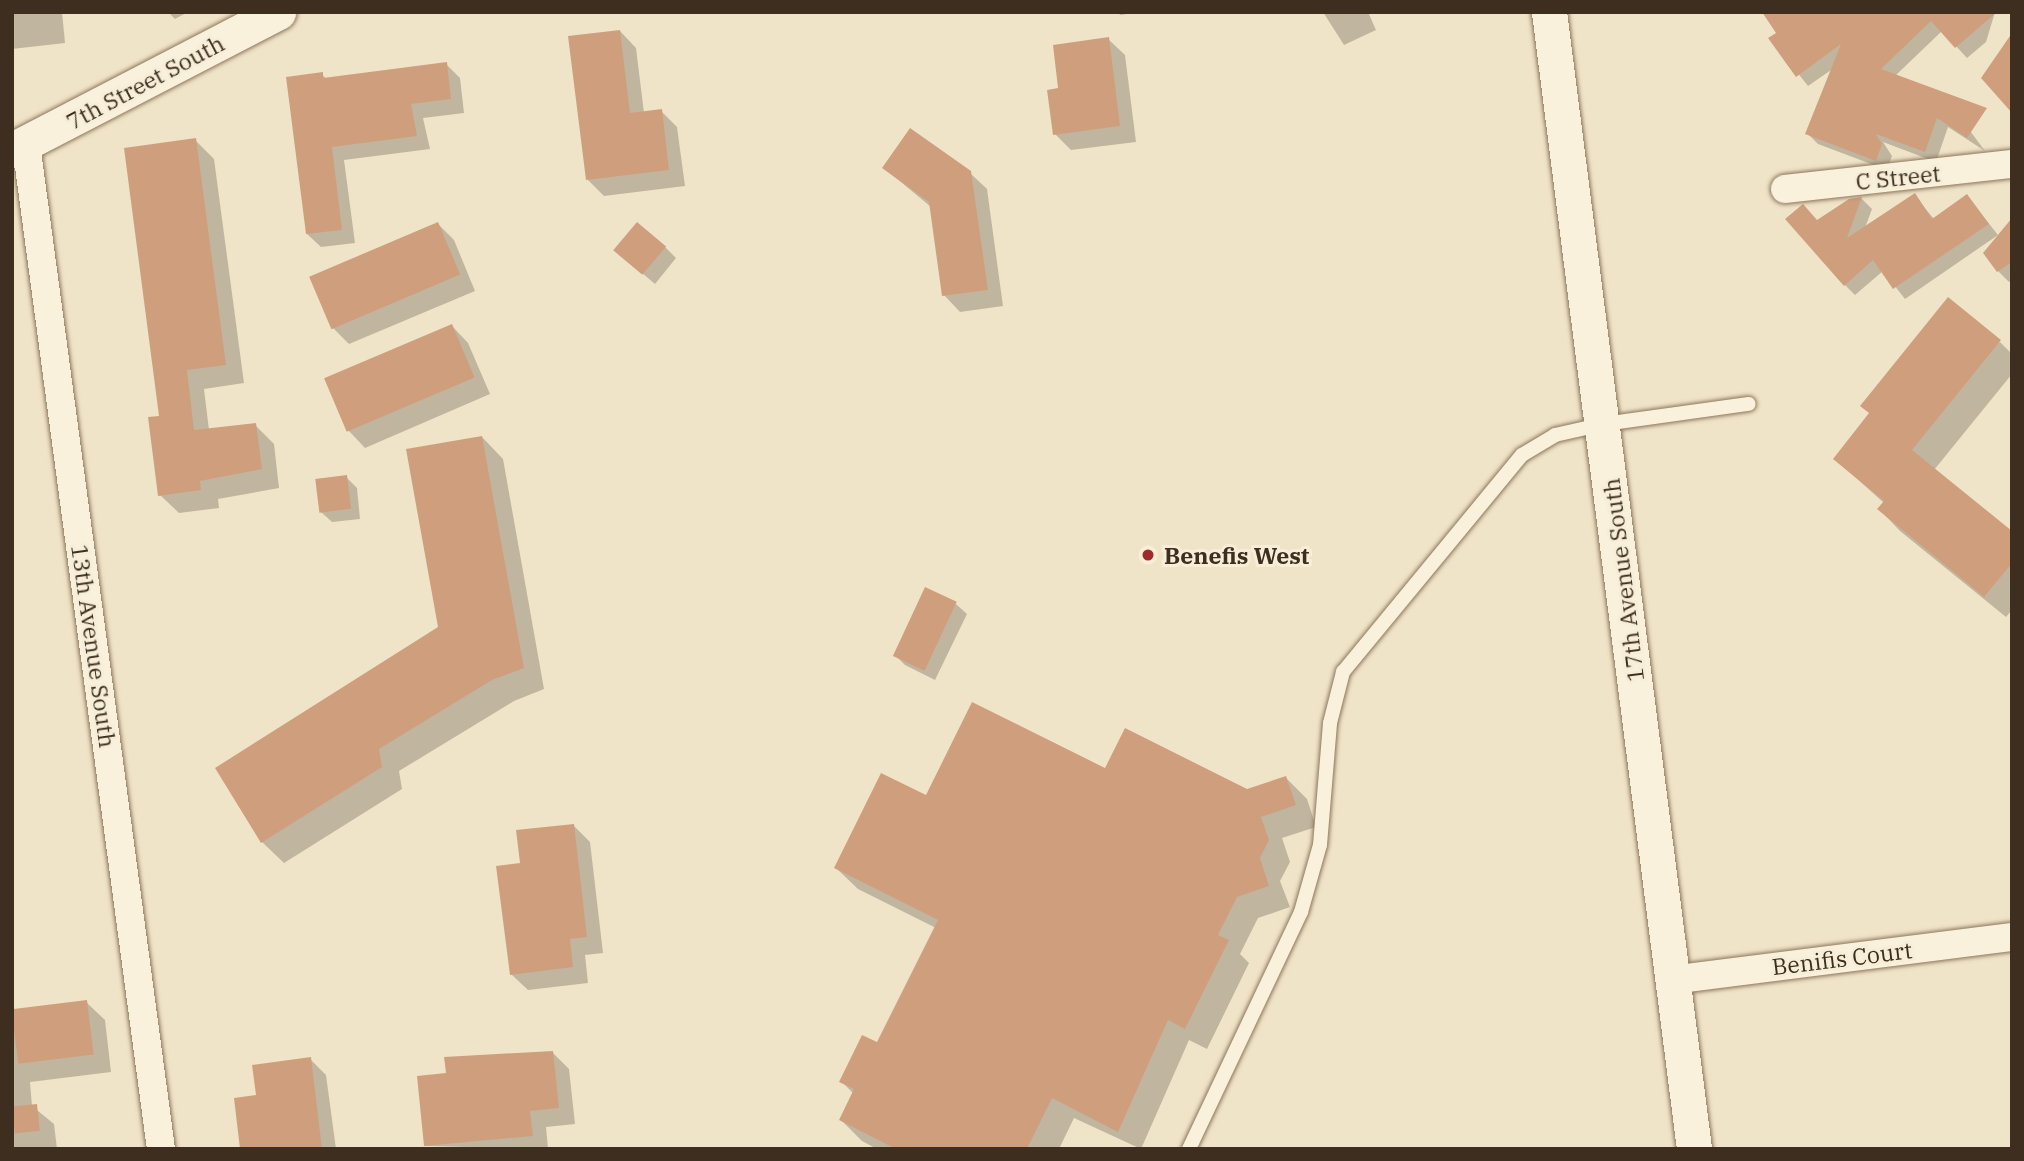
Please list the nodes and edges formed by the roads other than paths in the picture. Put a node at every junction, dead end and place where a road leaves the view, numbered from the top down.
1 (278, 12) edge
2 (1549, 12) edge
3 (19, 147) edge
4 (2012, 164) edge
5 (1785, 189) dead end
6 (1749, 404) dead end
7 (1604, 424) junction
8 (2012, 937) edge
9 (1671, 980) junction
10 (161, 1149) edge
11 (1189, 1149) edge
12 (1693, 1149) edge

1 - 3 street, 7th Street South
2 - 7 street, 17th Avenue South
3 - 10 street, 13th Avenue South
4 - 5 street, C Street
6 - 7 lane
7 - 9 street, 17th Avenue South
7 - 11 lane
8 - 9 street, Benifis Court
9 - 12 street, 17th Avenue South

